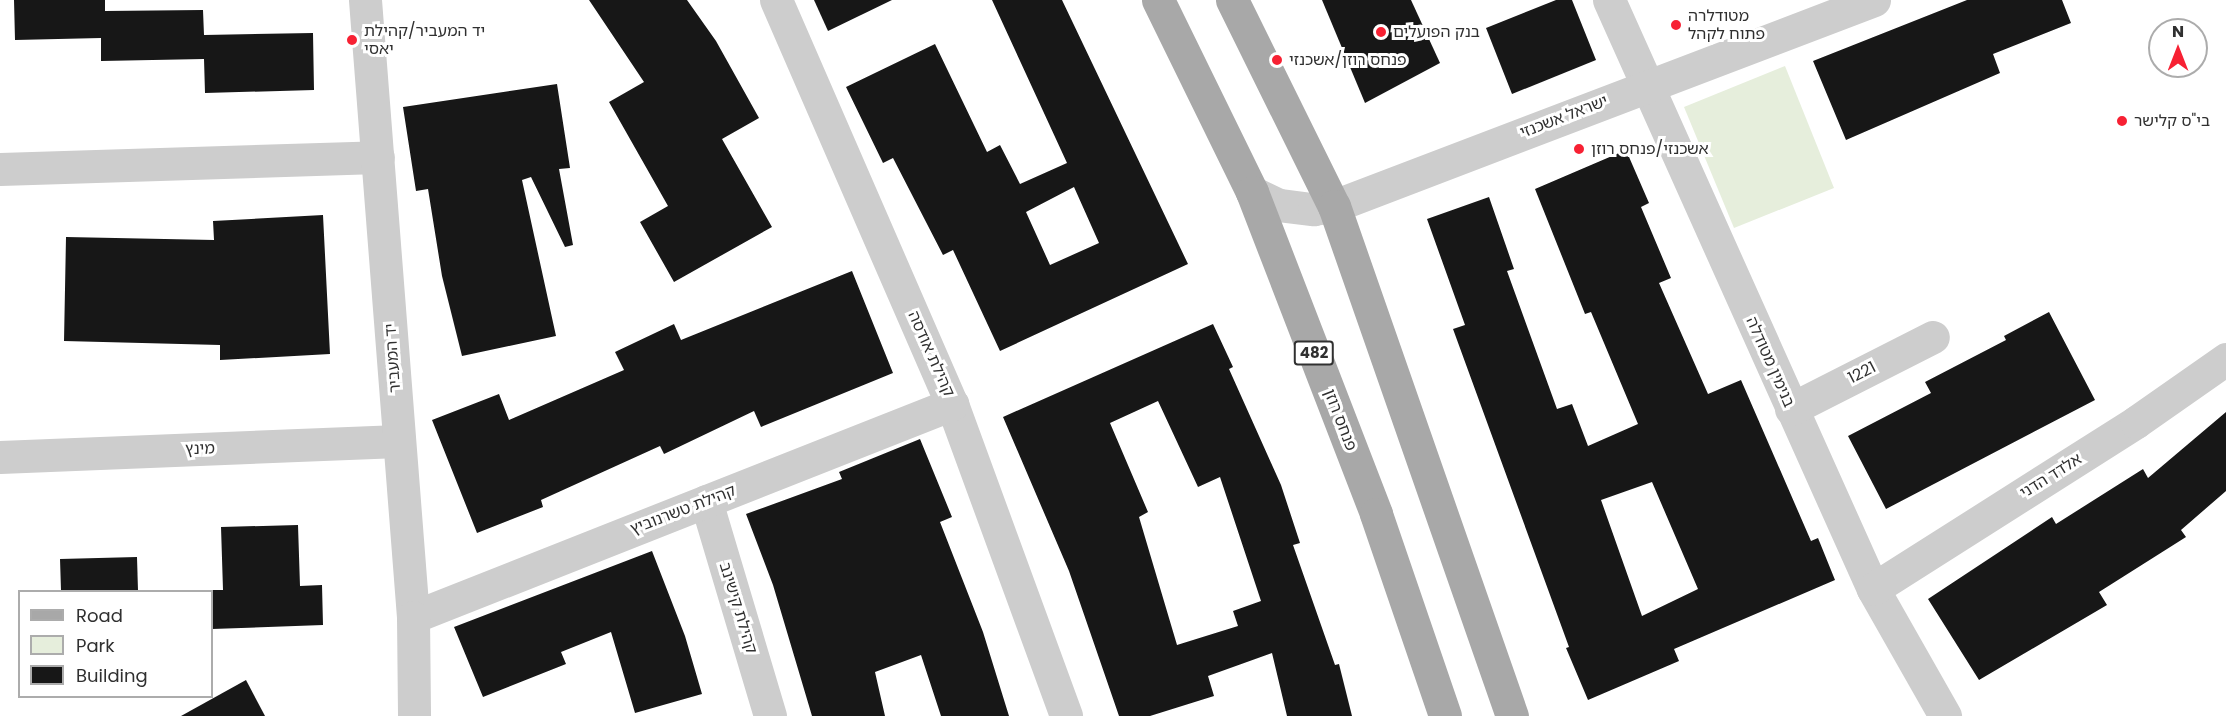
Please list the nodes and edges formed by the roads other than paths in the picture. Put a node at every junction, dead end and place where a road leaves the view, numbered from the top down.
1 (365, 0) edge
2 (776, 0) edge
3 (1158, 0) edge
4 (1232, 0) edge
5 (1609, 0) edge
6 (1874, 0) edge
7 (1645, 86) junction
8 (378, 157) junction
9 (0, 169) edge
10 (1252, 192) junction
11 (1334, 206) junction
12 (1933, 337) dead end
13 (2226, 359) edge
14 (952, 404) junction
15 (1791, 409) junction
16 (399, 441) junction
17 (0, 457) edge
18 (706, 501) junction
19 (1873, 589) junction
20 (413, 617) junction
21 (414, 716) edge
22 (770, 716) edge
23 (1066, 716) edge
24 (1444, 716) edge
25 (1512, 716) edge
26 (1945, 716) edge

1 - 8 street, יד המעביר
2 - 14 street, קהילת אודסה
3 - 10 main road, פנחס רוזן / 482
4 - 11 main road
5 - 7 street, בנימין מטודלה
6 - 7 street, ישראל אשכנזי
7 - 11 street, ישראל אשכנזי
7 - 15 street, בנימין מטודלה
8 - 9 street
8 - 16 street, יד המעביר
10 - 11 street, ישראל אשכנזי
10 - 24 main road, פנחס רוזן / 482
11 - 25 main road
12 - 15 street, 1221
13 - 19 street, אלדד הדני
14 - 18 street, קהילת טשרנוביץ
14 - 23 street, קהילת אודסה
15 - 19 street, בנימין מטודלה
16 - 17 street, מינץ
16 - 20 street, יד המעביר
18 - 20 street, קהילת טשרנוביץ
18 - 22 street, קהילת קישינב
19 - 26 street, בנימין מטודלה
20 - 21 street, יד המעביר

